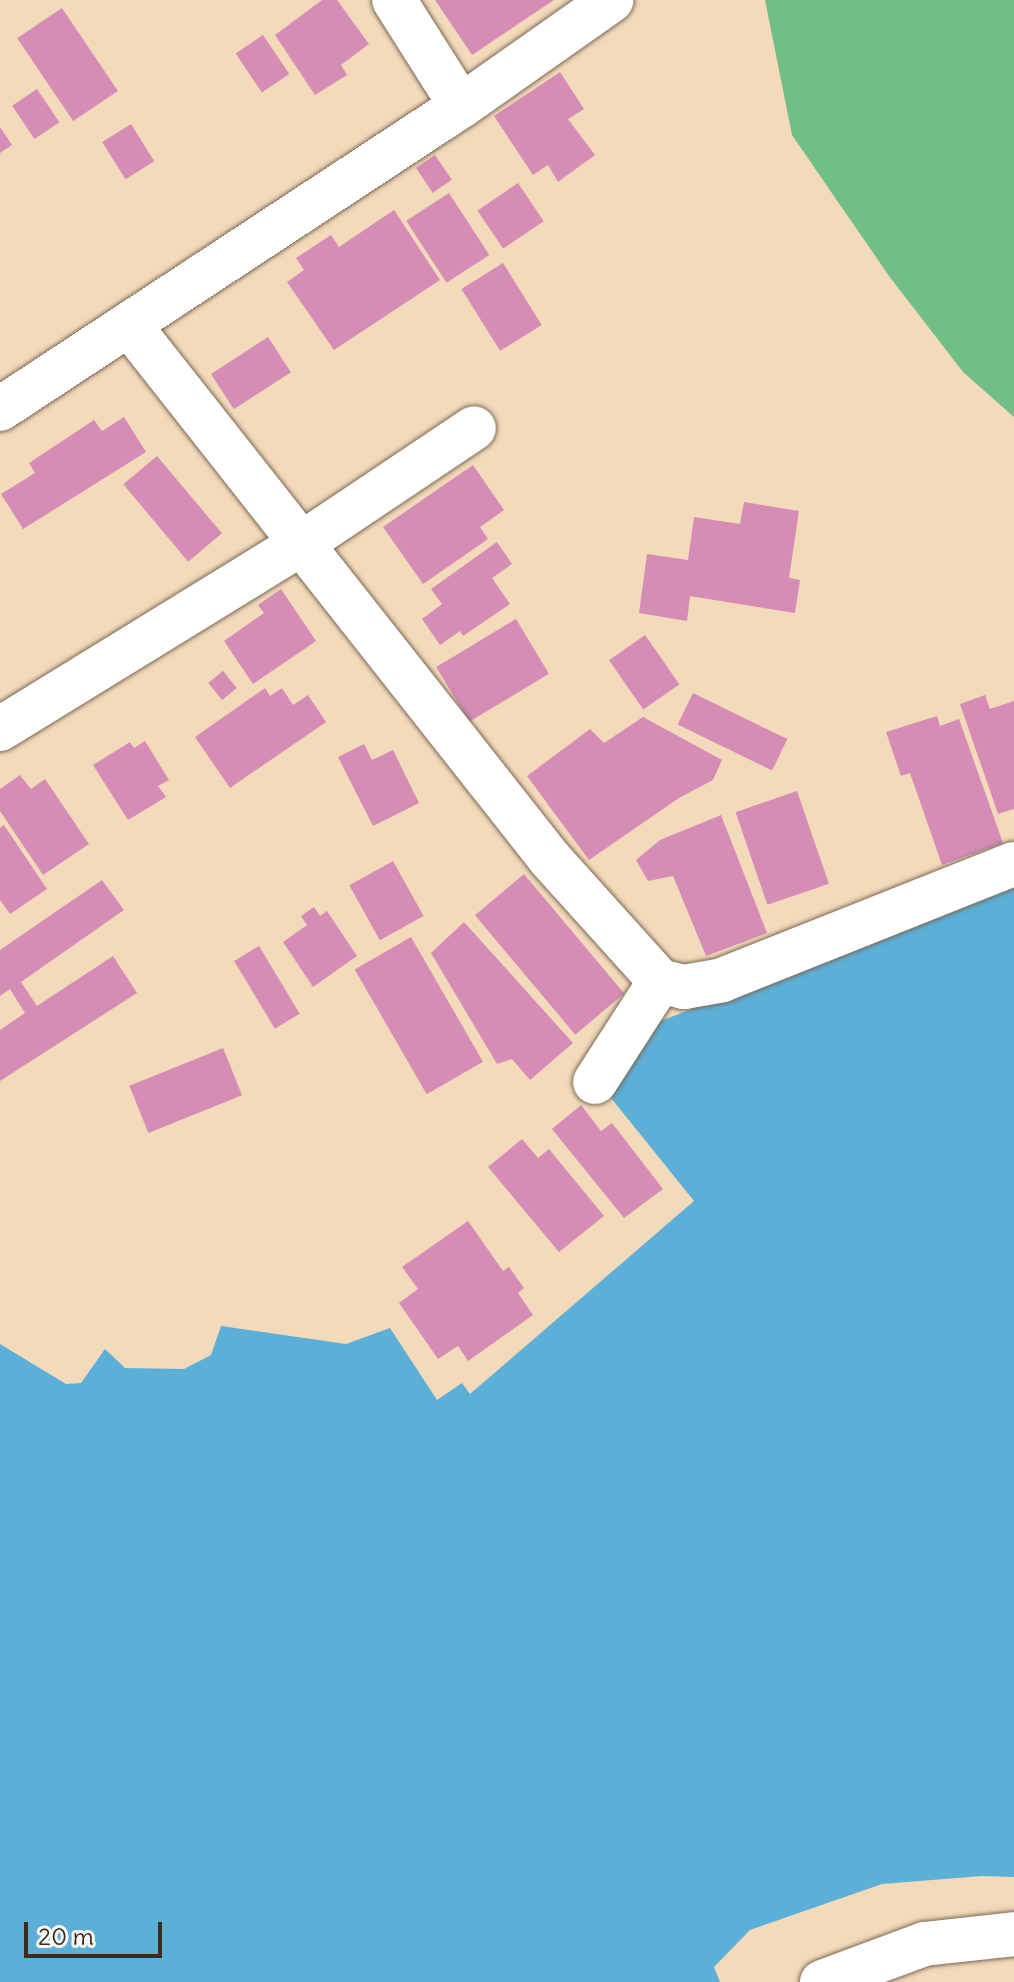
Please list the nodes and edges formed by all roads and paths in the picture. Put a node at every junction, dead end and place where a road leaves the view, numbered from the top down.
1 (394, 0) edge
2 (612, 0) edge
3 (461, 106) junction
4 (130, 326) junction
5 (0, 409) edge
6 (474, 428) dead end
7 (301, 544) junction
8 (0, 729) edge
9 (1014, 864) edge
10 (660, 981) junction
11 (595, 1082) dead end
12 (1014, 1934) edge
13 (822, 1982) edge

1 - 3 street
2 - 3 street
3 - 4 street
4 - 5 street
4 - 7 street
6 - 7 street
7 - 8 street
7 - 10 street
9 - 10 street
10 - 11 street
12 - 13 street

